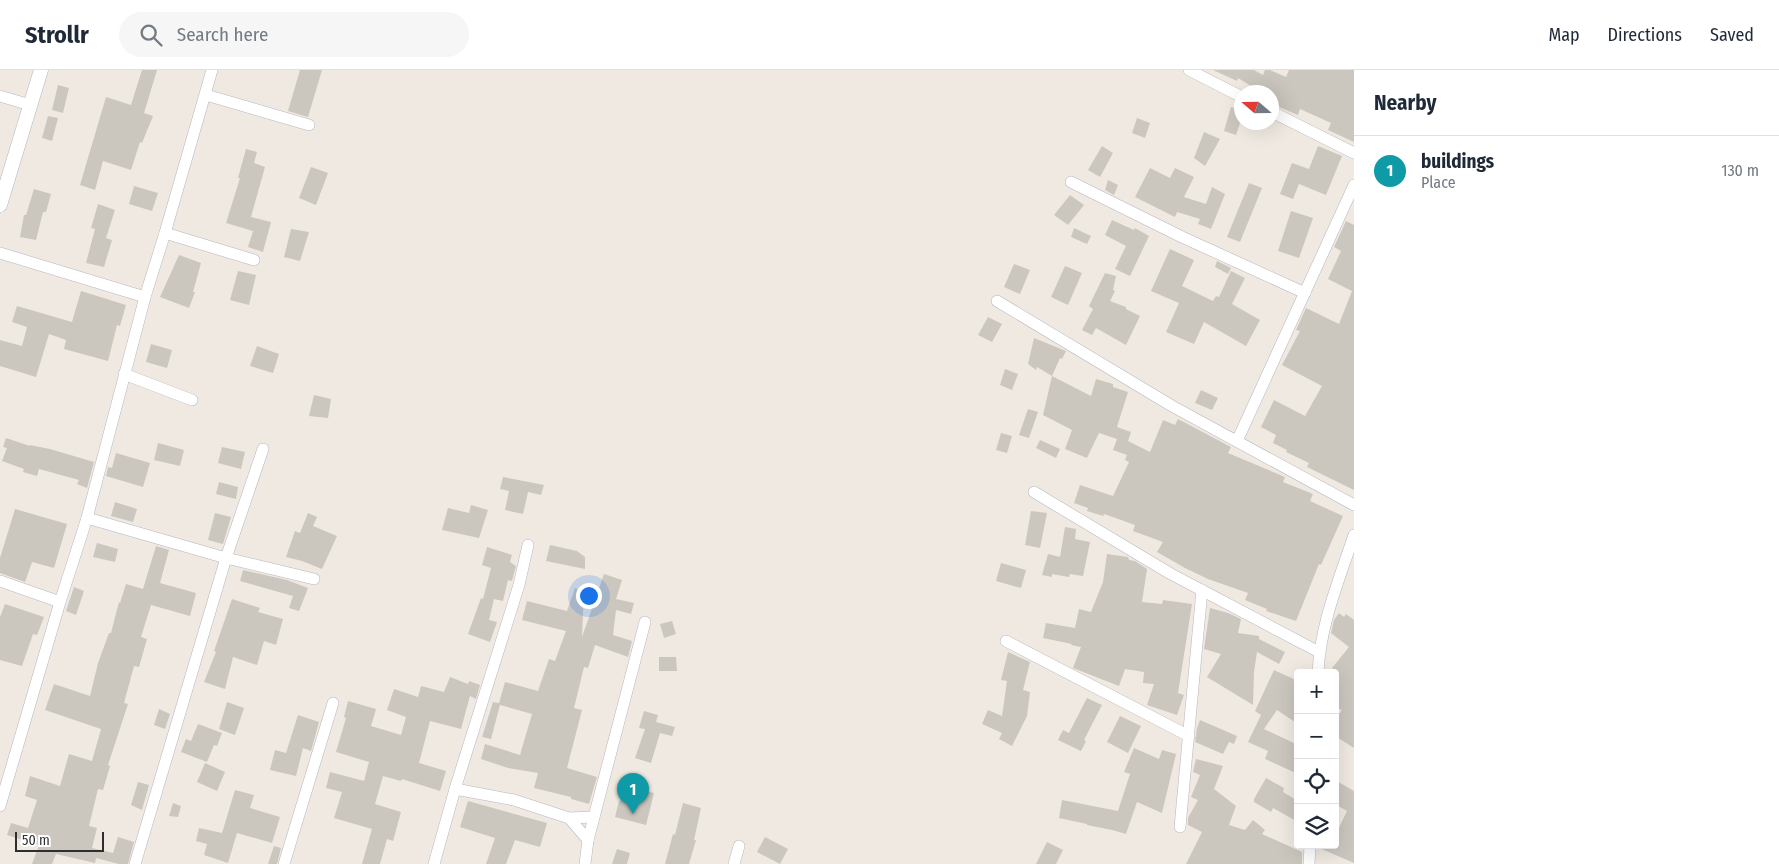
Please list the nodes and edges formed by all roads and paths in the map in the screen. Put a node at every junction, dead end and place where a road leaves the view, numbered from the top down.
1 (41, 70) edge
2 (212, 70) edge
3 (1189, 70) edge
4 (1234, 92) edge
5 (206, 95) junction
6 (0, 96) edge
7 (30, 105) junction
8 (1279, 116) edge
9 (309, 125) dead end
10 (1354, 153) edge
11 (1071, 182) dead end
12 (1354, 185) edge
13 (0, 205) edge
14 (166, 233) junction
15 (0, 253) edge
16 (254, 260) dead end
17 (1305, 293) junction
18 (145, 297) junction
19 (997, 301) dead end
20 (124, 374) junction
21 (192, 400) dead end
22 (1237, 441) junction
23 (264, 449) dead end
24 (1034, 492) dead end
25 (1354, 505) edge
26 (87, 518) junction
27 (1354, 535) edge
28 (528, 545) dead end
29 (226, 558) junction
30 (314, 580) dead end
31 (0, 581) edge
32 (1202, 590) junction
33 (60, 602) junction
34 (645, 622) dead end
35 (1006, 641) dead end
36 (1319, 652) junction
37 (1318, 669) edge
38 (333, 703) dead end
39 (1189, 736) junction
40 (455, 789) junction
41 (0, 806) edge
42 (594, 817) junction
43 (569, 818) junction
44 (1180, 827) dead end
45 (588, 840) junction
46 (740, 846) dead end
47 (1310, 849) edge
48 (135, 864) edge
49 (284, 864) edge
50 (434, 864) edge
51 (585, 864) edge
52 (734, 864) edge
53 (1309, 864) edge

1 - 7 street
2 - 5 street
3 - 4 street
5 - 9 street
5 - 14 street
6 - 7 street
7 - 13 street
8 - 10 street
11 - 17 street
12 - 17 street
14 - 16 street
14 - 18 street
15 - 18 street
17 - 22 street
18 - 20 street
19 - 22 street
20 - 21 street
20 - 26 street
22 - 25 street
23 - 29 street
24 - 32 street
26 - 29 street
26 - 33 street
27 - 36 street
28 - 40 street
29 - 30 street
29 - 48 street
31 - 33 street
32 - 36 street
32 - 39 street
33 - 41 street
34 - 42 street
35 - 39 street
36 - 37 street
38 - 49 street
39 - 44 street
40 - 43 street
40 - 50 street
42 - 43 street
42 - 45 street
43 - 45 street
45 - 51 street
46 - 52 street
47 - 53 street

